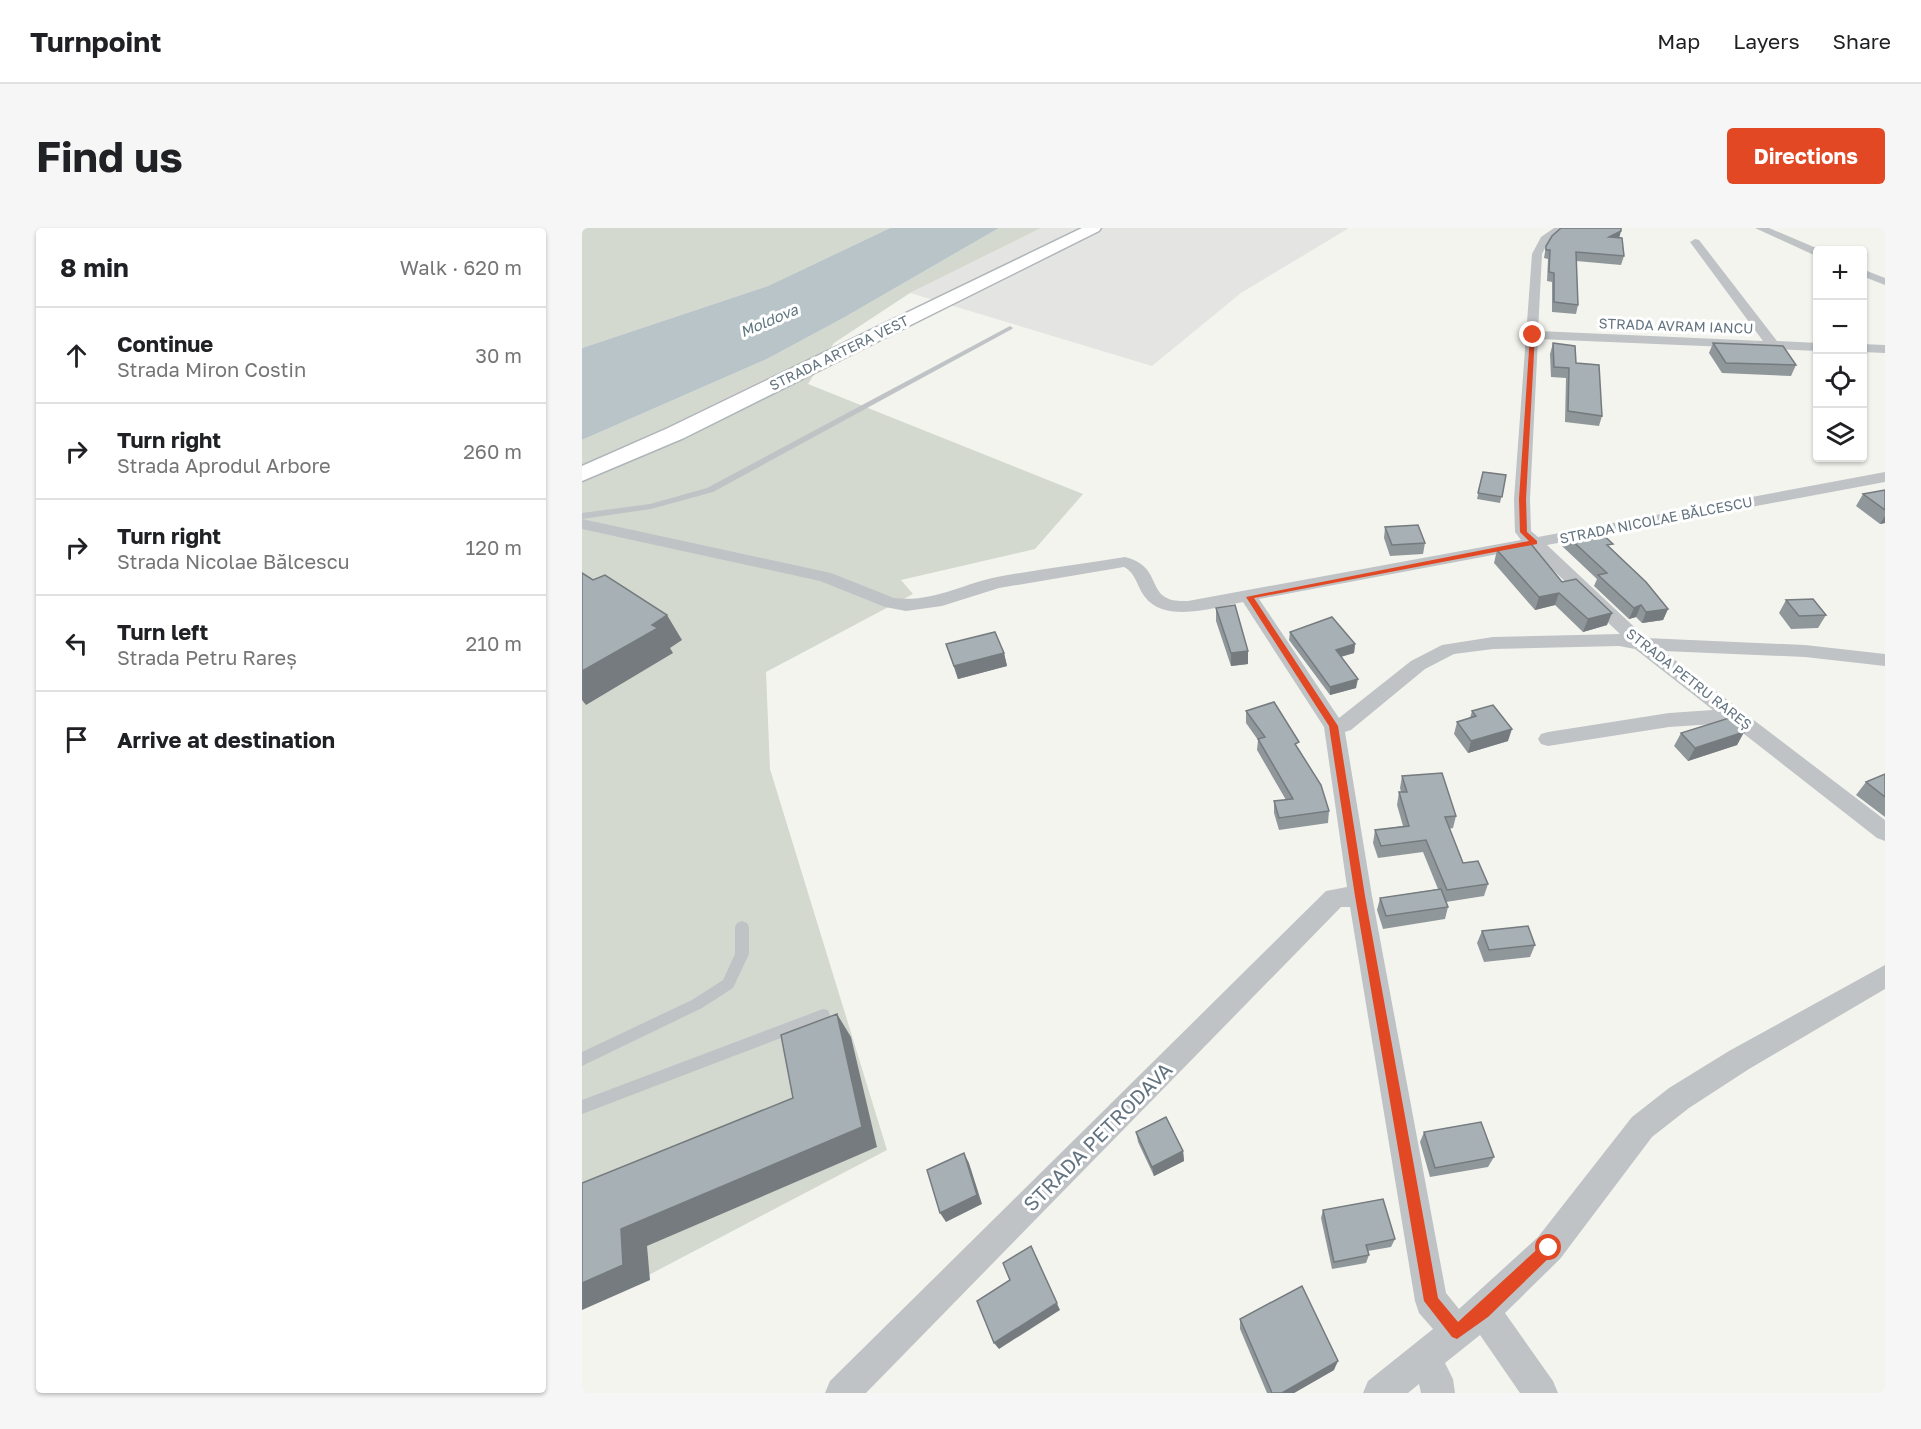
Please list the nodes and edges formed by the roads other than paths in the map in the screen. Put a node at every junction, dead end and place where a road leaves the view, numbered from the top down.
1 (1094, 228) edge
2 (1562, 228) edge
3 (1760, 228) edge
4 (1695, 242) dead end
5 (1813, 251) edge
6 (1867, 274) edge
7 (1885, 282) edge
8 (1010, 328) dead end
9 (1533, 335) junction
10 (1773, 345) junction
11 (1813, 346) edge
12 (1867, 348) edge
13 (1885, 350) edge
14 (582, 474) edge
15 (1885, 477) edge
16 (582, 516) edge
17 (582, 524) edge
18 (1534, 542) junction
19 (1250, 597) junction
20 (1641, 644) junction
21 (1885, 660) edge
22 (1734, 716) junction
23 (1334, 726) junction
24 (1548, 739) dead end
25 (1885, 832) edge
26 (1360, 896) junction
27 (742, 927) dead end
28 (1885, 976) edge
29 (823, 1015) dead end
30 (582, 1059) edge
31 (582, 1107) edge
32 (1470, 1322) junction
33 (1423, 1361) junction
34 (842, 1393) edge
35 (1380, 1393) edge
36 (1438, 1393) edge
37 (1540, 1393) edge

1 - 14 main road, STRADA ARTERA VEST
2 - 9 street, STRADA PETRU RAREȘ
3 - 5 street
4 - 10 street
6 - 7 street
8 - 16 lane
9 - 10 street, STRADA AVRAM IANCU
9 - 18 street, STRADA PETRU RAREȘ
10 - 11 street, STRADA AVRAM IANCU
12 - 13 street
15 - 18 street, STRADA NICOLAE BĂLCESCU
17 - 19 street, STRADA NICOLAE BĂLCESCU
18 - 19 street, STRADA NICOLAE BĂLCESCU
18 - 20 street, STRADA PETRU RAREȘ
19 - 23 street
20 - 21 street
20 - 22 street, STRADA PETRU RAREȘ
20 - 23 street
22 - 24 street
22 - 25 street, STRADA PETRU RAREȘ
23 - 26 street
26 - 32 street
26 - 34 street, STRADA PETRODAVA
27 - 30 lane
28 - 32 street
29 - 31 lane
32 - 33 street
32 - 37 street
33 - 35 street
33 - 36 street

